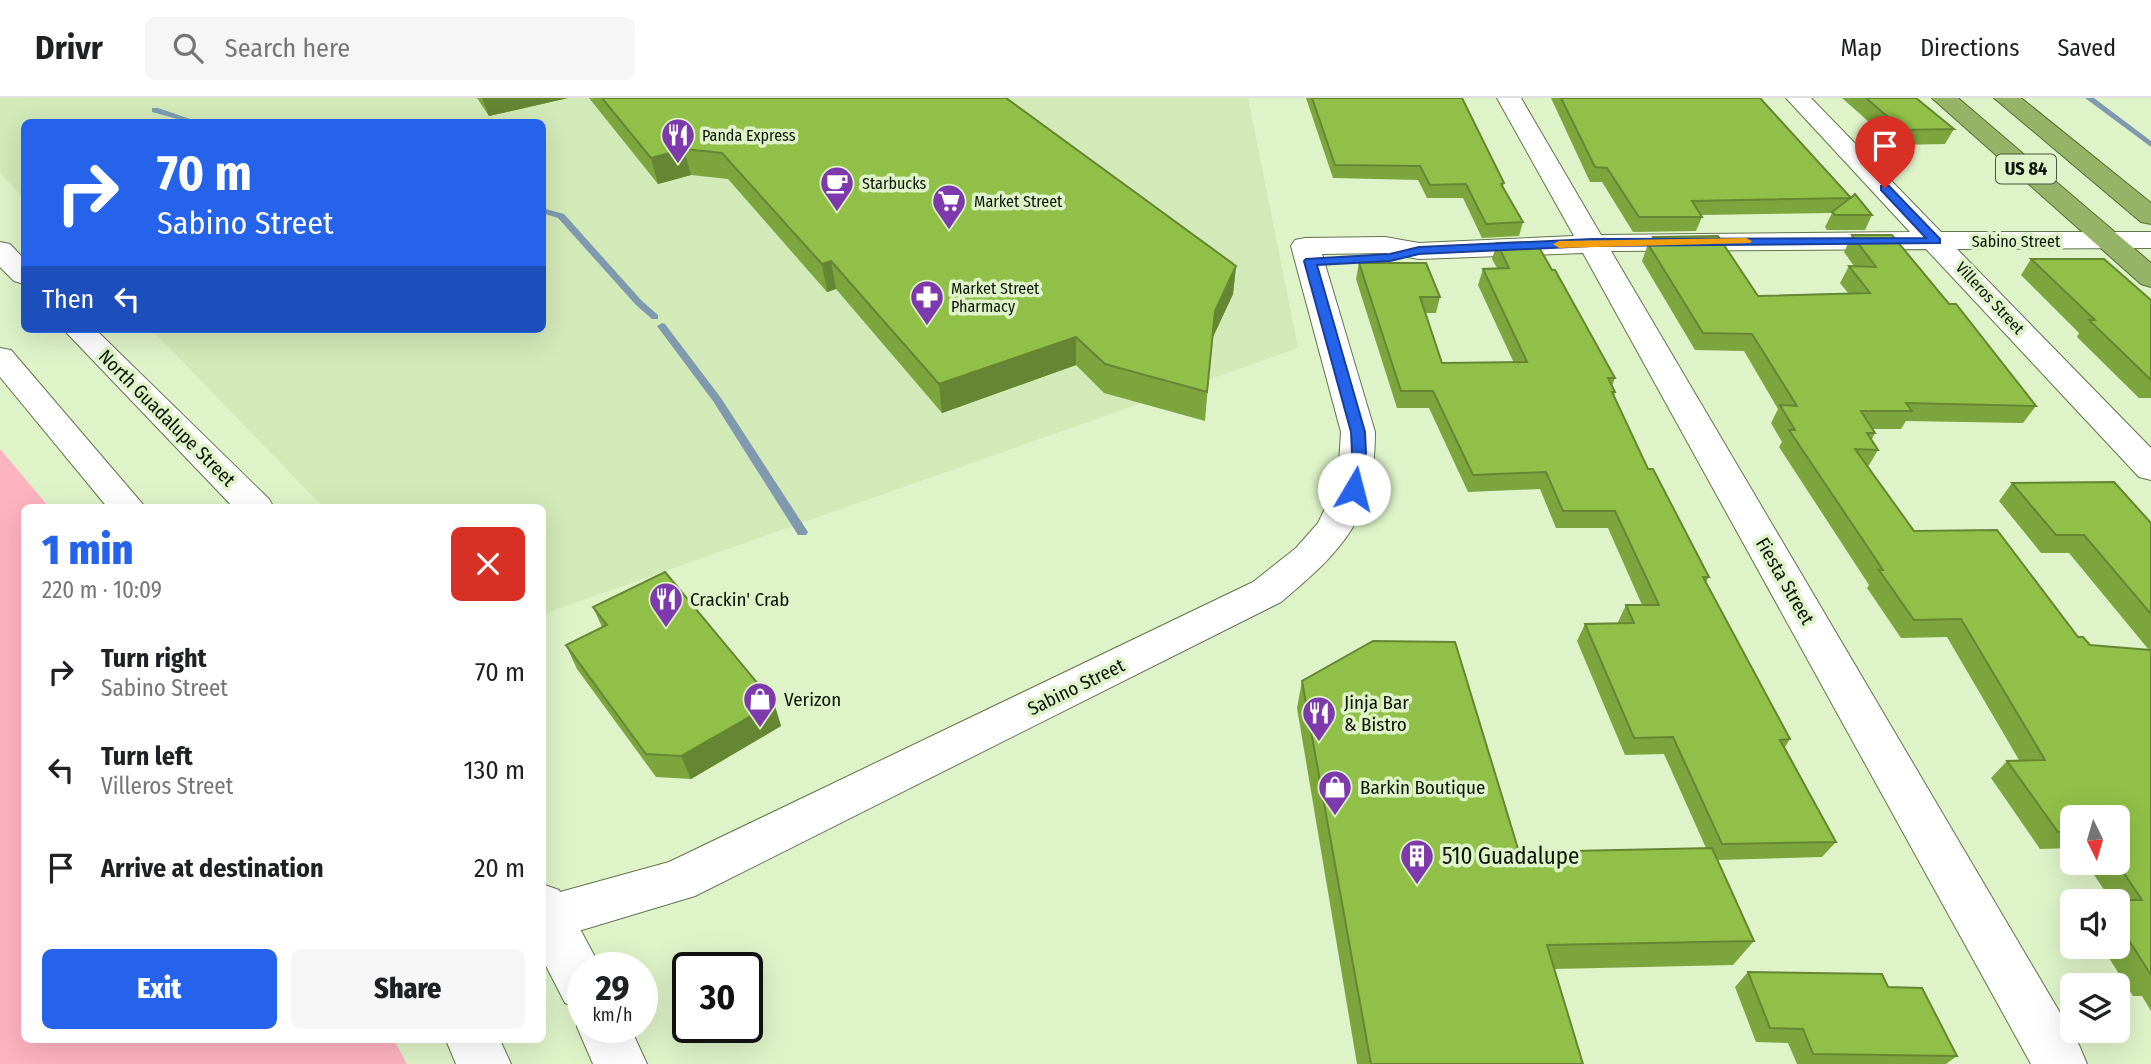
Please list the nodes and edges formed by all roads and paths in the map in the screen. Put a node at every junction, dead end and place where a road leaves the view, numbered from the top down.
1 (1509, 98) edge
2 (1798, 98) edge
3 (1944, 98) edge
4 (2006, 98) edge
5 (2151, 216) edge
6 (2108, 240) junction
7 (2151, 240) edge
8 (1936, 241) junction
9 (1592, 243) junction
10 (0, 250) edge
11 (21, 272) edge
12 (2151, 278) edge
13 (82, 333) edge
14 (0, 358) edge
15 (2151, 469) edge
16 (125, 504) edge
17 (252, 504) edge
18 (546, 914) edge
19 (546, 916) edge
20 (567, 956) edge
21 (474, 1043) edge
22 (610, 1043) edge
23 (484, 1064) edge
24 (620, 1064) edge
25 (2060, 1064) edge

1 - 9 street, Fiesta Street
2 - 8 street, Villeros Street
3 - 6 highway, US 84
4 - 5 highway, US 84
6 - 7 street, Sabino Street
6 - 8 street, Sabino Street
6 - 12 highway, US 84
8 - 9 street, Sabino Street
8 - 15 street, Villeros Street
9 - 18 street, Sabino Street
9 - 25 street, Fiesta Street
10 - 11 street
13 - 17 street, North Guadalupe Street
14 - 16 street
19 - 20 street
21 - 23 street
22 - 24 street

